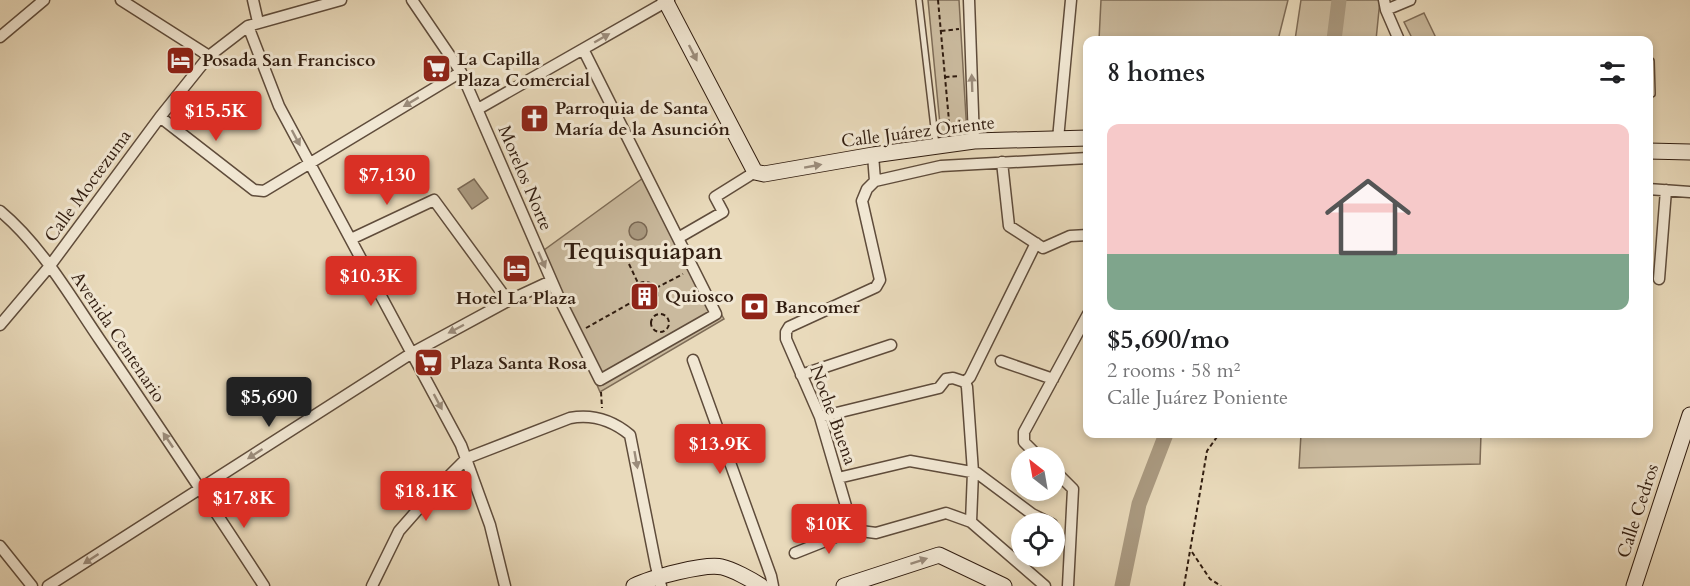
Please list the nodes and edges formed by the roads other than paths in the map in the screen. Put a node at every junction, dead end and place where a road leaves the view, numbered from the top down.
1 (44, 0) edge
2 (121, 0) edge
3 (253, 0) edge
4 (341, 0) edge
5 (412, 0) edge
6 (667, 0) edge
7 (919, 0) edge
8 (969, 0) edge
9 (1071, 0) edge
10 (1410, 0) edge
11 (1385, 5) edge
12 (253, 24) junction
13 (1397, 36) edge
14 (0, 37) edge
15 (584, 48) junction
16 (209, 56) junction
17 (461, 72) junction
18 (478, 109) junction
19 (160, 117) junction
20 (1083, 138) edge
21 (1058, 139) junction
22 (974, 141) junction
23 (943, 145) junction
24 (1653, 151) edge
25 (1690, 152) edge
26 (873, 155) junction
27 (1083, 158) edge
28 (1002, 162) junction
29 (310, 164) junction
30 (755, 172) junction
31 (875, 181) junction
32 (1653, 189) edge
33 (1666, 190) junction
34 (1690, 192) edge
35 (0, 211) edge
36 (1083, 235) edge
37 (678, 238) junction
38 (351, 239) junction
39 (1040, 246) junction
40 (50, 267) junction
41 (1659, 279) dead end
42 (551, 281) junction
43 (508, 301) junction
44 (1083, 323) edge
45 (0, 326) edge
46 (891, 345) dead end
47 (412, 353) junction
48 (693, 360) dead end
49 (1001, 362) dead end
50 (801, 375) junction
51 (1053, 379) junction
52 (965, 382) junction
53 (1690, 415) edge
54 (820, 417) junction
55 (1029, 447) edge
56 (467, 458) junction
57 (973, 472) junction
58 (838, 478) junction
59 (1065, 481) edge
60 (201, 488) junction
61 (1031, 513) edge
62 (971, 522) junction
63 (853, 530) junction
64 (1065, 530) edge
65 (1071, 533) junction
66 (0, 546) edge
67 (795, 553) dead end
68 (660, 582) edge
69 (32, 586) edge
70 (48, 586) edge
71 (264, 586) edge
72 (372, 586) edge
73 (505, 586) edge
74 (634, 586) edge
75 (760, 586) edge
76 (772, 586) edge
77 (844, 586) edge
78 (1004, 586) edge
79 (1045, 586) edge
80 (1068, 586) edge
81 (1634, 586) edge

1 - 14 street
2 - 16 street
3 - 12 street
4 - 12 street
5 - 17 street, Morelos Norte
15 -> 6 street
6 -> 30 street
7 - 23 lane
22 -> 8 street
9 - 21 street
10 - 11 street
11 - 13 street
12 - 16 street, Calle Moctezuma
12 -> 29 street
15 - 18 street
15 - 37 street
16 - 19 street, Calle Moctezuma
17 - 18 street, Morelos Norte
17 -> 29 street
18 -> 42 street, Morelos Norte
19 - 29 street
19 - 40 street, Calle Moctezuma
20 - 21 street, Calle Juárez Oriente
21 - 22 street, Calle Juárez Oriente
22 - 23 street, Calle Juárez Oriente
23 - 26 street, Calle Juárez Oriente
24 - 25 street
30 -> 26 street, Calle Juárez Oriente
26 - 31 street, Noche Buena
27 - 28 street
28 - 31 street
28 - 39 street
29 - 38 street
30 - 37 street
31 - 50 street, Noche Buena
32 - 33 street
33 - 34 street
33 - 41 street
35 - 40 street, Avenida Centenario
36 - 39 street
37 - 42 street, Morelos Norte
38 - 43 street
38 - 47 street
39 - 52 street
40 - 45 street, Calle Moctezuma
60 -> 40 street, Avenida Centenario
42 - 43 street
43 -> 47 street
44 - 51 street
46 - 50 street
47 -> 56 street
47 -> 60 street
48 - 76 street
49 - 51 street
50 - 54 street, Noche Buena
51 - 55 street
52 - 54 street
52 - 57 street
53 - 81 street, Calle Cedros
54 - 58 street, Noche Buena
56 -> 68 street
56 - 72 street
56 - 73 street
57 - 58 street
57 - 61 street
57 - 62 street
58 - 63 street, Noche Buena
59 - 65 street
60 -> 70 street
60 - 71 street, Avenida Centenario
62 - 63 street
62 - 79 street
63 - 67 street
64 - 65 street
65 - 80 street
66 - 69 street
68 - 74 street
68 - 75 street
77 -> 78 street

